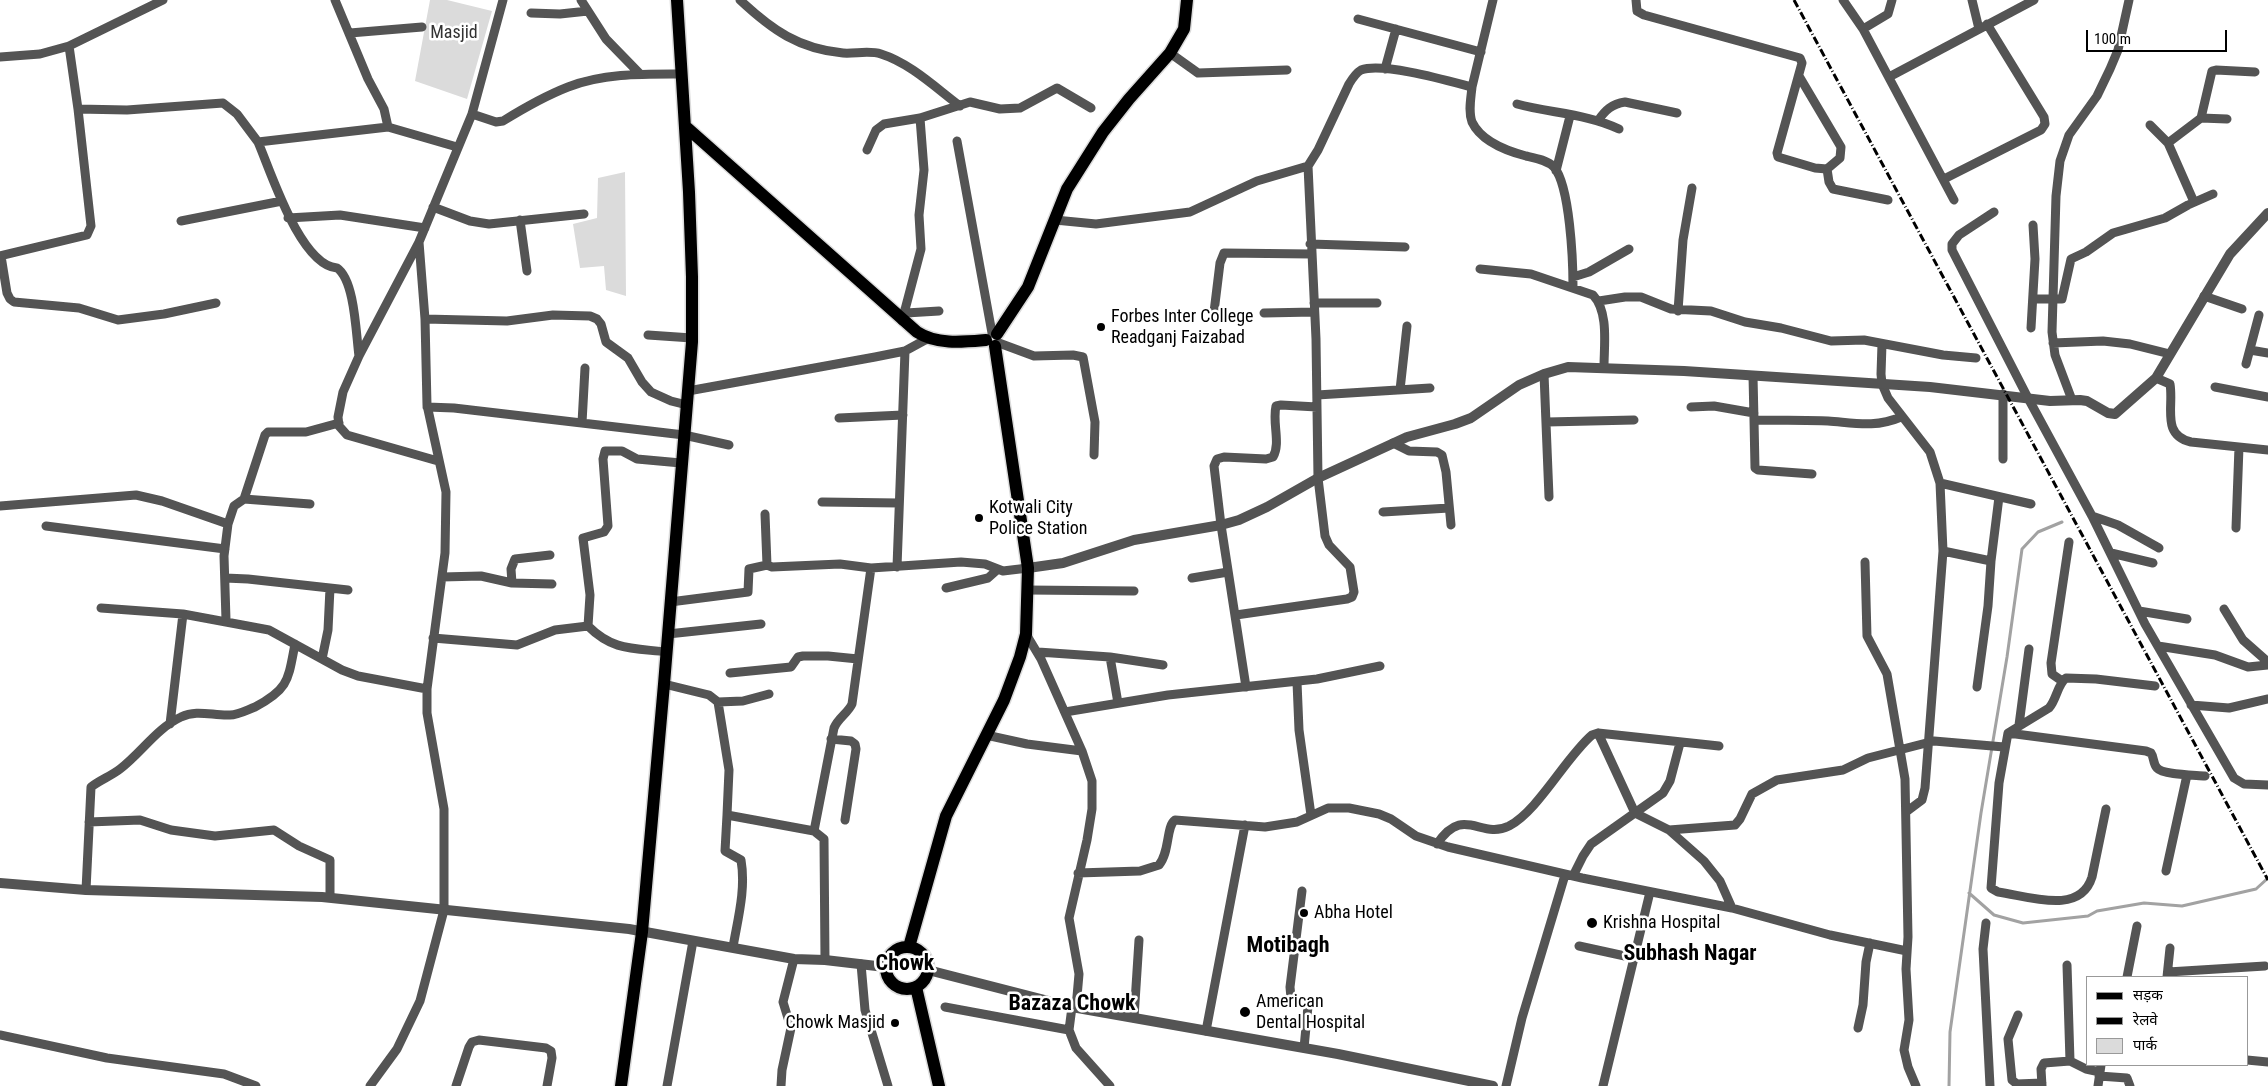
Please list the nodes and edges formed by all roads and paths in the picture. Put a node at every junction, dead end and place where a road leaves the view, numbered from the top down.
1 (163, 0) edge
2 (335, 0) edge
3 (503, 0) edge
4 (582, 0) edge
5 (677, 0) edge
6 (740, 0) edge
7 (1187, 0) edge
8 (1493, 0) edge
9 (1636, 0) edge
10 (1843, 0) edge
11 (1892, 0) edge
12 (1972, 0) edge
13 (2034, 0) edge
14 (2129, 0) edge
15 (2025, 2) edge
16 (588, 11) junction
17 (532, 13) dead end
18 (1358, 19) dead end
19 (1983, 26) junction
20 (422, 27) dead end
21 (1396, 29) junction
22 (1863, 29) junction
23 (350, 32) junction
24 (69, 46) junction
25 (1480, 52) junction
26 (1170, 53) junction
27 (0, 57) edge
28 (1385, 69) junction
29 (1287, 70) dead end
30 (2256, 72) dead end
31 (640, 74) junction
32 (682, 74) junction
33 (1799, 76) junction
34 (1889, 76) junction
35 (1472, 87) junction
36 (1517, 104) dead end
37 (960, 106) junction
38 (1091, 108) dead end
39 (78, 109) junction
40 (1678, 113) dead end
41 (472, 114) junction
42 (1570, 116) junction
43 (920, 118) junction
44 (2201, 118) junction
45 (2227, 119) dead end
46 (1598, 120) junction
47 (685, 126) junction
48 (2150, 126) dead end
49 (388, 127) junction
50 (1619, 130) dead end
51 (957, 141) dead end
52 (258, 142) junction
53 (2168, 143) junction
54 (457, 147) junction
55 (867, 150) dead end
56 (1308, 166) junction
57 (1827, 168) junction
58 (1556, 172) junction
59 (1944, 179) junction
60 (1692, 188) dead end
61 (2213, 194) dead end
62 (282, 200) junction
63 (1888, 200) dead end
64 (1954, 200) dead end
65 (2194, 202) junction
66 (433, 207) junction
67 (1994, 212) dead end
68 (2268, 213) edge
69 (584, 214) dead end
70 (288, 218) junction
71 (520, 220) junction
72 (1055, 220) junction
73 (182, 221) dead end
74 (2033, 225) dead end
75 (425, 228) junction
76 (419, 242) junction
77 (1310, 244) junction
78 (1405, 247) dead end
79 (1629, 249) dead end
80 (1311, 254) junction
81 (0, 256) edge
82 (1480, 270) dead end
83 (527, 271) dead end
84 (1573, 277) junction
85 (1573, 287) junction
86 (2204, 296) junction
87 (2033, 300) junction
88 (2052, 300) junction
89 (1599, 302) junction
90 (216, 303) dead end
91 (1376, 303) dead end
92 (1314, 307) junction
93 (2242, 309) dead end
94 (1678, 310) junction
95 (939, 311) dead end
96 (1214, 312) dead end
97 (1264, 313) dead end
98 (2259, 314) dead end
99 (904, 317) junction
100 (425, 319) junction
101 (1407, 326) dead end
102 (2031, 328) dead end
103 (648, 334) dead end
104 (692, 338) junction
105 (927, 339) junction
106 (993, 339) junction
107 (2053, 342) junction
108 (1882, 344) junction
109 (2250, 350) junction
110 (906, 351) junction
111 (2268, 353) edge
112 (2170, 354) junction
113 (359, 356) junction
114 (1976, 358) dead end
115 (2246, 364) dead end
116 (1604, 367) junction
117 (585, 368) dead end
118 (1544, 374) junction
119 (1753, 376) junction
120 (2156, 378) junction
121 (1882, 384) junction
122 (2215, 387) dead end
123 (1430, 388) dead end
124 (688, 390) junction
125 (1400, 390) junction
126 (2003, 394) junction
127 (1316, 395) junction
128 (2268, 397) edge
129 (2028, 398) junction
130 (2072, 400) junction
131 (687, 404) junction
132 (427, 407) junction
133 (1317, 407) junction
134 (1691, 407) dead end
135 (903, 415) junction
136 (1754, 416) junction
137 (1901, 417) junction
138 (839, 418) dead end
139 (1634, 420) dead end
140 (1546, 422) junction
141 (339, 423) junction
142 (582, 423) junction
143 (684, 436) junction
144 (1393, 443) junction
145 (729, 445) dead end
146 (2239, 447) junction
147 (2268, 450) edge
148 (1094, 455) dead end
149 (2004, 459) dead end
150 (438, 461) junction
151 (681, 463) junction
152 (1812, 474) dead end
153 (1318, 478) junction
154 (1940, 483) junction
155 (1549, 497) dead end
156 (1999, 497) junction
157 (244, 499) junction
158 (822, 502) dead end
159 (899, 503) junction
160 (310, 504) dead end
161 (2030, 504) dead end
162 (0, 506) edge
163 (1450, 508) junction
164 (1383, 512) dead end
165 (765, 514) dead end
166 (2092, 516) junction
167 (228, 524) junction
168 (1451, 524) dead end
169 (1221, 525) junction
170 (46, 526) dead end
171 (2236, 528) dead end
172 (2069, 542) dead end
173 (2159, 548) dead end
174 (225, 549) junction
175 (1943, 551) junction
176 (2111, 553) junction
177 (550, 555) dead end
178 (1991, 561) junction
179 (1865, 562) dead end
180 (2153, 563) dead end
181 (767, 565) junction
182 (897, 567) junction
183 (870, 568) junction
184 (1028, 568) junction
185 (997, 570) junction
186 (1228, 572) junction
187 (442, 576) junction
188 (225, 578) junction
189 (1192, 578) dead end
190 (512, 582) junction
191 (552, 584) dead end
192 (330, 588) junction
193 (946, 588) dead end
194 (348, 590) dead end
195 (1027, 590) junction
196 (1134, 591) dead end
197 (670, 602) junction
198 (101, 608) dead end
199 (2224, 610) dead end
200 (2139, 611) junction
201 (183, 614) junction
202 (1236, 615) junction
203 (2187, 619) dead end
204 (226, 620) junction
205 (761, 624) dead end
206 (588, 626) junction
207 (668, 634) junction
208 (1026, 634) junction
209 (433, 638) junction
210 (295, 644) junction
211 (2158, 646) junction
212 (2029, 649) dead end
213 (666, 652) junction
214 (1038, 652) junction
215 (1110, 657) junction
216 (322, 659) junction
217 (858, 659) junction
218 (2268, 664) edge
219 (1163, 665) dead end
220 (1380, 666) dead end
221 (730, 673) dead end
222 (2062, 681) junction
223 (1297, 682) junction
224 (664, 684) junction
225 (1246, 686) junction
226 (2155, 686) dead end
227 (1977, 687) dead end
228 (427, 689) junction
229 (769, 694) dead end
230 (2268, 699) edge
231 (718, 702) junction
232 (1118, 703) junction
233 (2191, 705) junction
234 (1065, 712) junction
235 (170, 724) junction
236 (2019, 725) junction
237 (2008, 733) junction
238 (1598, 734) junction
239 (986, 735) junction
240 (831, 739) junction
241 (1680, 742) junction
242 (1928, 742) junction
243 (1720, 746) dead end
244 (1997, 746) junction
245 (1082, 750) junction
246 (1900, 750) junction
247 (2187, 775) junction
248 (2205, 776) dead end
249 (2268, 785) edge
250 (2106, 809) dead end
251 (1906, 812) junction
252 (1635, 813) junction
253 (727, 815) junction
254 (1311, 816) junction
255 (845, 820) dead end
256 (89, 822) junction
257 (1244, 825) junction
258 (1669, 830) junction
259 (814, 831) junction
260 (1437, 844) junction
261 (2166, 871) dead end
262 (1078, 873) junction
263 (1569, 876) junction
264 (0, 883) edge
265 (86, 890) junction
266 (1302, 891) dead end
267 (1650, 892) junction
268 (330, 898) junction
269 (1732, 908) junction
270 (444, 910) junction
271 (1986, 923) dead end
272 (2137, 926) dead end
273 (642, 932) junction
274 (1139, 940) dead end
275 (694, 941) junction
276 (1870, 943) junction
277 (1579, 946) dead end
278 (733, 947) junction
279 (909, 947) junction
280 (2170, 948) dead end
281 (1907, 951) junction
282 (1634, 958) junction
283 (794, 959) junction
284 (826, 960) junction
285 (861, 964) junction
286 (2067, 965) dead end
287 (2266, 966) dead end
288 (885, 967) junction
289 (928, 970) junction
290 (2168, 974) edge
291 (2127, 976) edge
292 (916, 987) junction
293 (945, 1007) dead end
294 (1074, 1008) junction
295 (2018, 1015) dead end
296 (1134, 1018) junction
297 (1858, 1028) dead end
298 (1069, 1030) junction
299 (1206, 1031) junction
300 (0, 1035) edge
301 (1304, 1048) junction
302 (2248, 1060) edge
303 (2070, 1061) junction
304 (2268, 1062) edge
305 (2100, 1071) edge
306 (2042, 1084) edge
307 (256, 1086) edge
308 (370, 1086) edge
309 (456, 1086) edge
310 (546, 1086) edge
311 (621, 1086) edge
312 (667, 1086) edge
313 (781, 1086) edge
314 (888, 1086) edge
315 (939, 1086) edge
316 (1110, 1086) edge
317 (1493, 1086) edge
318 (1506, 1086) edge
319 (1603, 1086) edge
320 (1916, 1086) edge
321 (1990, 1086) edge
322 (2098, 1086) edge
323 (2130, 1086) edge

1 - 24 street
2 - 23 street
3 - 41 street
4 - 16 street
5 - 32 main road
6 - 37 street
7 - 26 main road
8 - 25 street
9 - 33 street
10 - 22 street
11 - 22 street
12 - 19 street
13 - 15 street
14 - 88 street
15 - 19 street
16 - 17 street
16 - 31 street
18 - 21 street
19 - 34 street
19 - 59 street
20 - 23 street
21 - 25 street
21 - 28 street
22 - 34 street
23 - 49 street
24 - 27 street
24 - 39 street
25 - 35 street
26 - 29 street
26 - 72 main road
28 - 35 street
28 - 56 street
30 - 44 street
31 - 32 street
31 - 41 street
32 - 47 main road
33 - 57 street
33 - 57 street
34 - 59 street
35 - 58 street
36 - 42 street
37 - 38 street
37 - 43 street
39 - 52 street
39 - 81 street
40 - 46 street
41 - 54 street
42 - 46 street
42 - 58 street
43 - 55 street
43 - 99 street
44 - 45 street
44 - 53 street
46 - 50 street
47 - 99 main road
47 - 104 main road
48 - 53 street
49 - 52 street
49 - 54 street
51 - 106 street
52 - 62 street
53 - 65 street
54 - 66 street
56 - 72 street
56 - 77 street
57 - 63 street
58 - 84 street
59 - 64 street
60 - 94 street
61 - 65 street
62 - 70 street
62 - 73 street
65 - 88 street
66 - 71 street
66 - 75 street
67 - 129 street
68 - 86 street
69 - 71 street
70 - 75 street
70 - 113 street
71 - 83 street
72 - 106 main road
74 - 87 street
75 - 76 street
76 - 100 street
76 - 113 street
77 - 78 street
77 - 80 street
79 - 84 street
80 - 92 street
80 - 96 street
81 - 90 street
82 - 85 street
84 - 85 street
85 - 89 street
86 - 93 street
86 - 112 street
87 - 88 street
87 - 102 street
88 - 107 street
89 - 94 street
89 - 116 street
91 - 92 street
92 - 97 street
92 - 127 street
94 - 108 street
95 - 99 street
98 - 109 street
99 - 105 main road
100 - 131 street
100 - 132 street
101 - 125 street
103 - 104 street
104 - 124 main road
105 - 106 main road
105 - 110 street
106 - 148 street
106 - 184 main road
107 - 112 street
107 - 130 street
108 - 114 street
108 - 121 street
109 - 111 street
109 - 115 street
110 - 124 street
110 - 135 street
112 - 120 street
113 - 141 street
116 - 118 street
116 - 119 street
117 - 142 street
118 - 140 street
118 - 144 street
119 - 121 street
119 - 136 street
120 - 130 street
120 - 146 street
121 - 126 street
121 - 137 street
122 - 128 street
123 - 125 street
124 - 131 main road
125 - 127 street
126 - 129 street
126 - 149 street
127 - 133 street
129 - 130 street
129 - 166 street
131 - 143 main road
132 - 142 street
132 - 150 street
133 - 153 street
133 - 169 street
134 - 136 street
135 - 138 street
135 - 159 street
136 - 137 street
136 - 152 street
137 - 154 street
139 - 140 street
140 - 155 street
141 - 150 street
141 - 157 street
142 - 143 street
143 - 145 street
143 - 151 main road
144 - 153 street
144 - 163 street
146 - 147 street
146 - 171 street
150 - 187 street
151 - 197 main road
151 - 206 street
153 - 169 street
153 - 202 street
154 - 156 street
154 - 175 street
156 - 161 street
156 - 178 street
157 - 160 street
157 - 167 street
158 - 159 street
159 - 182 street
162 - 167 street
163 - 164 street
163 - 168 street
165 - 181 street
166 - 173 street
166 - 176 street
167 - 174 street
169 - 184 street
169 - 186 street
170 - 174 street
172 - 222 street
174 - 188 street
175 - 178 street
175 - 242 street
176 - 180 street
176 - 200 street
177 - 190 street
178 - 227 street
179 - 246 street
181 - 183 street
181 - 197 street
182 - 183 street
182 - 185 street
183 - 217 street
184 - 185 street
184 - 195 main road
185 - 193 street
186 - 189 street
186 - 202 street
187 - 190 street
187 - 209 street
188 - 192 street
188 - 204 street
190 - 191 street
192 - 194 street
192 - 216 street
195 - 196 street
195 - 208 main road
197 - 207 main road
198 - 201 street
199 - 218 street
200 - 203 street
200 - 211 street
201 - 204 street
201 - 235 street
202 - 225 street
204 - 210 street
205 - 207 street
206 - 209 street
206 - 213 street
207 - 213 main road
208 - 214 street
208 - 239 main road
209 - 228 street
210 - 216 street
210 - 235 street
211 - 218 street
211 - 233 street
212 - 236 street
213 - 224 main road
214 - 215 street
214 - 234 street
215 - 219 street
215 - 232 street
216 - 228 street
217 - 221 street
217 - 240 street
220 - 223 street
222 - 226 street
222 - 236 street
223 - 225 street
223 - 254 street
224 - 231 street
224 - 273 main road
225 - 232 street
228 - 270 street
229 - 231 street
230 - 233 street
231 - 253 street
232 - 234 street
233 - 249 street
234 - 245 street
235 - 256 street
236 - 237 street
237 - 244 street
237 - 247 street
238 - 241 street
238 - 252 street
238 - 260 street
239 - 245 street
239 - 279 main road
240 - 255 street
240 - 259 street
241 - 243 street
241 - 252 street
242 - 244 street
242 - 246 street
242 - 251 street
244 - 250 street
245 - 262 street
246 - 251 street
246 - 258 street
247 - 248 street
247 - 261 street
251 - 281 street
252 - 258 street
252 - 263 street
253 - 259 street
253 - 278 street
254 - 257 street
254 - 260 street
256 - 265 street
256 - 268 street
257 - 262 street
257 - 299 street
258 - 269 street
259 - 284 street
260 - 263 street
262 - 294 street
263 - 267 street
263 - 318 street
264 - 265 street
265 - 268 street
266 - 301 street
267 - 269 street
267 - 282 street
268 - 270 street
269 - 276 street
270 - 273 street
270 - 308 street
271 - 321 street
272 - 291 street
273 - 275 street
273 - 311 main road
274 - 296 street
275 - 278 street
275 - 312 street
276 - 281 street
276 - 297 street
277 - 282 street
278 - 283 street
279 - 288 main road
279 - 289 main road
280 - 290 street
281 - 320 street
282 - 319 street
283 - 284 street
283 - 313 street
284 - 285 street
285 - 288 street
285 - 314 street
286 - 303 street
287 - 290 street
288 - 292 main road
289 - 292 main road
289 - 294 street
292 - 315 main road
293 - 298 street
294 - 296 street
294 - 298 street
295 - 306 street
296 - 299 street
298 - 316 street
299 - 301 street
300 - 307 street
301 - 317 street
302 - 304 street
303 - 305 street
303 - 306 street
305 - 322 street
305 - 323 street
309 - 310 street

